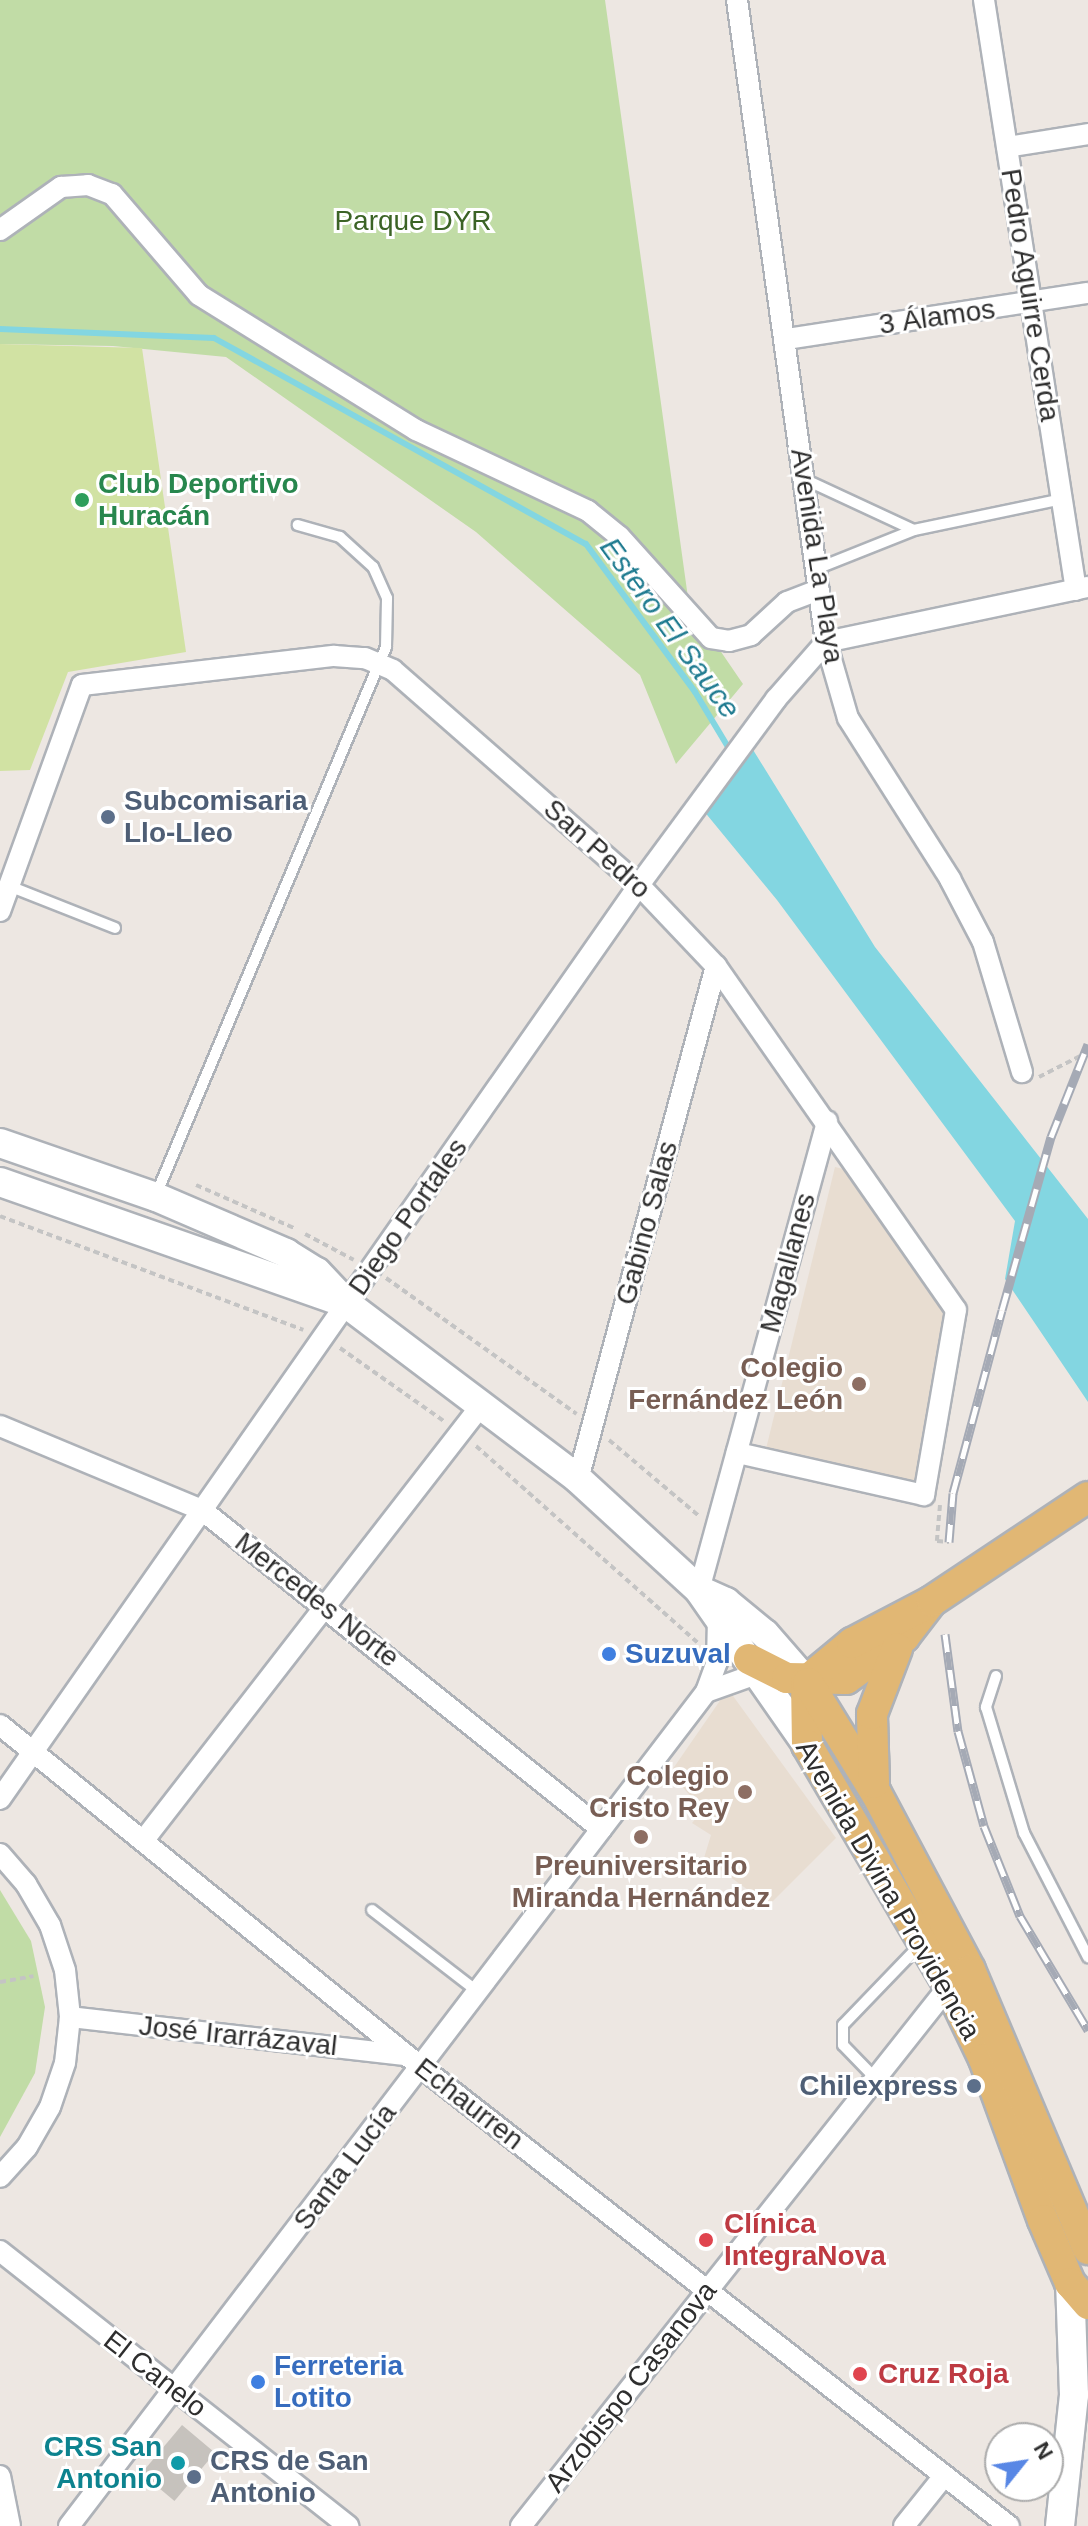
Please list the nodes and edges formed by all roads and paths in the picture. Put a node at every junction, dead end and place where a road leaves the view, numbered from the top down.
1 (737, 0) edge
2 (984, 0) edge
3 (1088, 134) edge
4 (1007, 147) junction
5 (0, 230) edge
6 (1088, 293) edge
7 (1031, 303) junction
8 (786, 339) junction
9 (804, 479) junction
10 (1062, 499) junction
11 (298, 525) dead end
12 (914, 530) junction
13 (818, 580) junction
14 (1082, 588) edge
15 (826, 642) junction
16 (380, 663) junction
17 (639, 885) junction
18 (9, 886) junction
19 (0, 911) edge
20 (115, 928) dead end
21 (716, 966) junction
22 (1088, 1052) edge
23 (1022, 1072) joint
24 (827, 1121) junction
25 (0, 1143) edge
26 (0, 1182) edge
27 (156, 1197) junction
28 (0, 1216) edge
29 (347, 1304) junction
30 (323, 1337) junction
31 (483, 1403) junction
32 (0, 1426) edge
33 (459, 1432) junction
34 (737, 1453) junction
35 (578, 1479) junction
36 (926, 1489) junction
37 (1086, 1498) edge
38 (202, 1510) junction
39 (949, 1542) dead end
40 (699, 1590) junction
41 (932, 1601) junction
42 (323, 1604) junction
43 (719, 1632) junction
44 (904, 1637) junction
45 (754, 1666) junction
46 (996, 1676) dead end
47 (806, 1681) junction
48 (706, 1692) junction
49 (0, 1725) edge
50 (807, 1745) junction
51 (33, 1752) junction
52 (876, 1793) junction
53 (0, 1799) edge
54 (601, 1829) junction
55 (143, 1841) junction
56 (0, 1854) edge
57 (372, 1910) dead end
58 (924, 1941) junction
59 (1088, 1957) edge
60 (33, 1976) dead end
61 (0, 1982) edge
62 (949, 1986) junction
63 (478, 1992) junction
64 (70, 2017) junction
65 (414, 2061) junction
66 (876, 2079) junction
67 (0, 2177) edge
68 (1088, 2249) edge
69 (0, 2251) edge
70 (707, 2291) junction
71 (1079, 2294) edge
72 (175, 2390) junction
73 (1081, 2394) edge
74 (0, 2476) edge
75 (944, 2476) junction
76 (10, 2526) edge
77 (69, 2526) edge
78 (348, 2526) edge
79 (521, 2526) edge
80 (904, 2526) edge
81 (1009, 2526) edge
82 (1060, 2526) edge

1 - 8 street, Avenida La Playa
2 - 4 street, Pedro Aguirre Cerda
3 - 4 street
4 - 7 street, Pedro Aguirre Cerda
5 - 13 street
6 - 7 street, 3 Álamos
7 - 8 street, 3 Álamos
7 - 10 street, Pedro Aguirre Cerda
8 - 9 street, Avenida La Playa
9 - 12 lane
9 - 13 street, Avenida La Playa
10 - 12 lane
10 - 14 street, Pedro Aguirre Cerda
11 - 16 lane
12 - 13 lane
13 - 15 street, Avenida La Playa
14 - 15 street
15 - 17 street, Diego Portales
15 - 23 street, Avenida La Playa
16 - 17 street, San Pedro
16 - 18 street
16 - 27 lane
17 - 21 street, San Pedro
17 - 29 street, Diego Portales
18 - 19 street
18 - 20 lane
21 - 24 street, San Pedro
21 - 35 street, Gabino Salas
22 - 23 path
24 - 34 street, Magallanes
24 - 36 street, San Pedro
25 - 27 street, Avenida Divina Providencia
26 - 29 street, Avenida Divina Providencia
27 - 29 street, Avenida Divina Providencia
28 - 30 path
29 - 30 street, Diego Portales
29 - 31 street, Avenida Divina Providencia
30 - 33 path
30 - 38 street, Diego Portales
31 - 33 street
31 - 35 street, Avenida Divina Providencia
32 - 38 street, Mercedes Norte
33 - 42 street
33 - 43 path
34 - 36 street
34 - 40 street, Magallanes
35 - 40 street, Avenida Divina Providencia
36 - 39 path
37 - 41 main road
38 - 42 street, Mercedes Norte
38 - 51 street, Diego Portales
40 - 43 street, Avenida Divina Providencia
40 - 47 street, Avenida Divina Providencia
41 - 44 main road
41 - 47 main road
42 - 54 street, Mercedes Norte
42 - 55 street
43 - 45 street, Avenida Divina Providencia
43 - 48 street, Santa Lucía
44 - 47 main road
44 - 52 main road
45 - 47 main road
45 - 48 street
45 - 50 street, Avenida Divina Providencia
46 - 59 lane
47 - 50 main road
47 - 52 main road, Avenida Divina Providencia
48 - 54 street, Santa Lucía
49 - 51 street, Echaurren
50 - 58 main road, Avenida Divina Providencia
51 - 53 street, Diego Portales
51 - 55 street, Echaurren
52 - 68 main road, Avenida Divina Providencia
54 - 63 street, Santa Lucía
55 - 65 street, Echaurren
56 - 64 street
57 - 63 lane
58 - 62 main road, Avenida Divina Providencia
58 - 66 lane
60 - 61 path
62 - 66 street, Arzobispo Casanova
62 - 71 main road, Avenida Divina Providencia
63 - 65 street, Santa Lucía
64 - 65 street, José Irarrázaval
64 - 67 street
65 - 70 street, Echaurren
65 - 72 street, Santa Lucía
66 - 70 street, Arzobispo Casanova
69 - 72 street, El Canelo
70 - 75 street, Echaurren
70 - 79 street, Arzobispo Casanova
71 - 73 street, Avenida Divina Providencia
72 - 77 street, Santa Lucía
72 - 78 street, El Canelo
73 - 82 street, Avenida Divina Providencia
74 - 76 street
75 - 80 street
75 - 81 street, Echaurren

